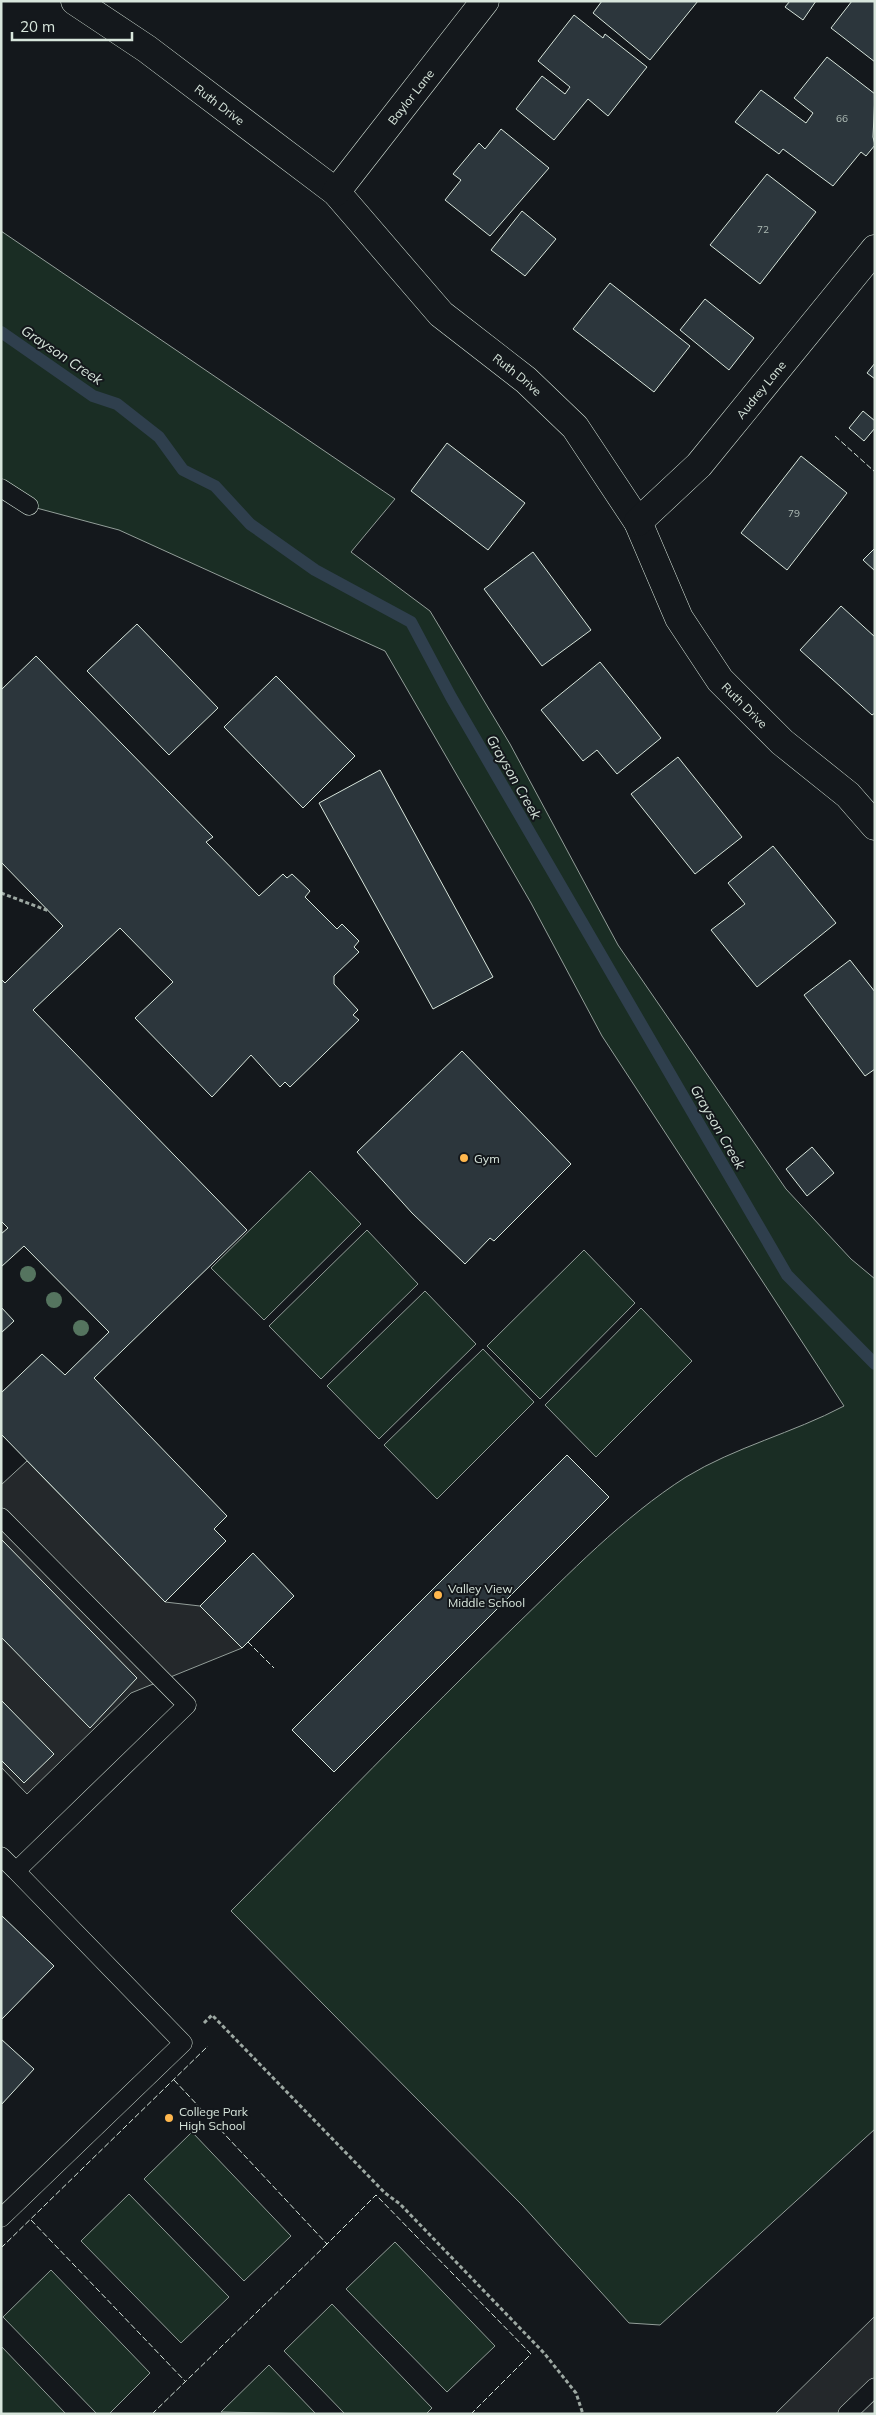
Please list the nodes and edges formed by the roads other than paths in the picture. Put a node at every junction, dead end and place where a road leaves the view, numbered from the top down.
1 (75, 1) edge
2 (486, 1) edge
3 (336, 192) junction
4 (875, 249) edge
5 (1, 488) edge
6 (29, 506) dead end
7 (638, 522) junction
8 (875, 826) edge
9 (1, 1517) edge
10 (1, 1856) edge
11 (16, 1871) junction
12 (1, 2218) edge
13 (875, 2388) edge
14 (847, 2414) edge

1 - 3 street, Ruth Drive
2 - 3 street, Baylor Lane
3 - 7 street, Ruth Drive
4 - 7 street, Audrey Lane
5 - 6 lane
7 - 8 street, Ruth Drive
9 - 11 lane
10 - 11 lane
11 - 12 lane
13 - 14 lane

